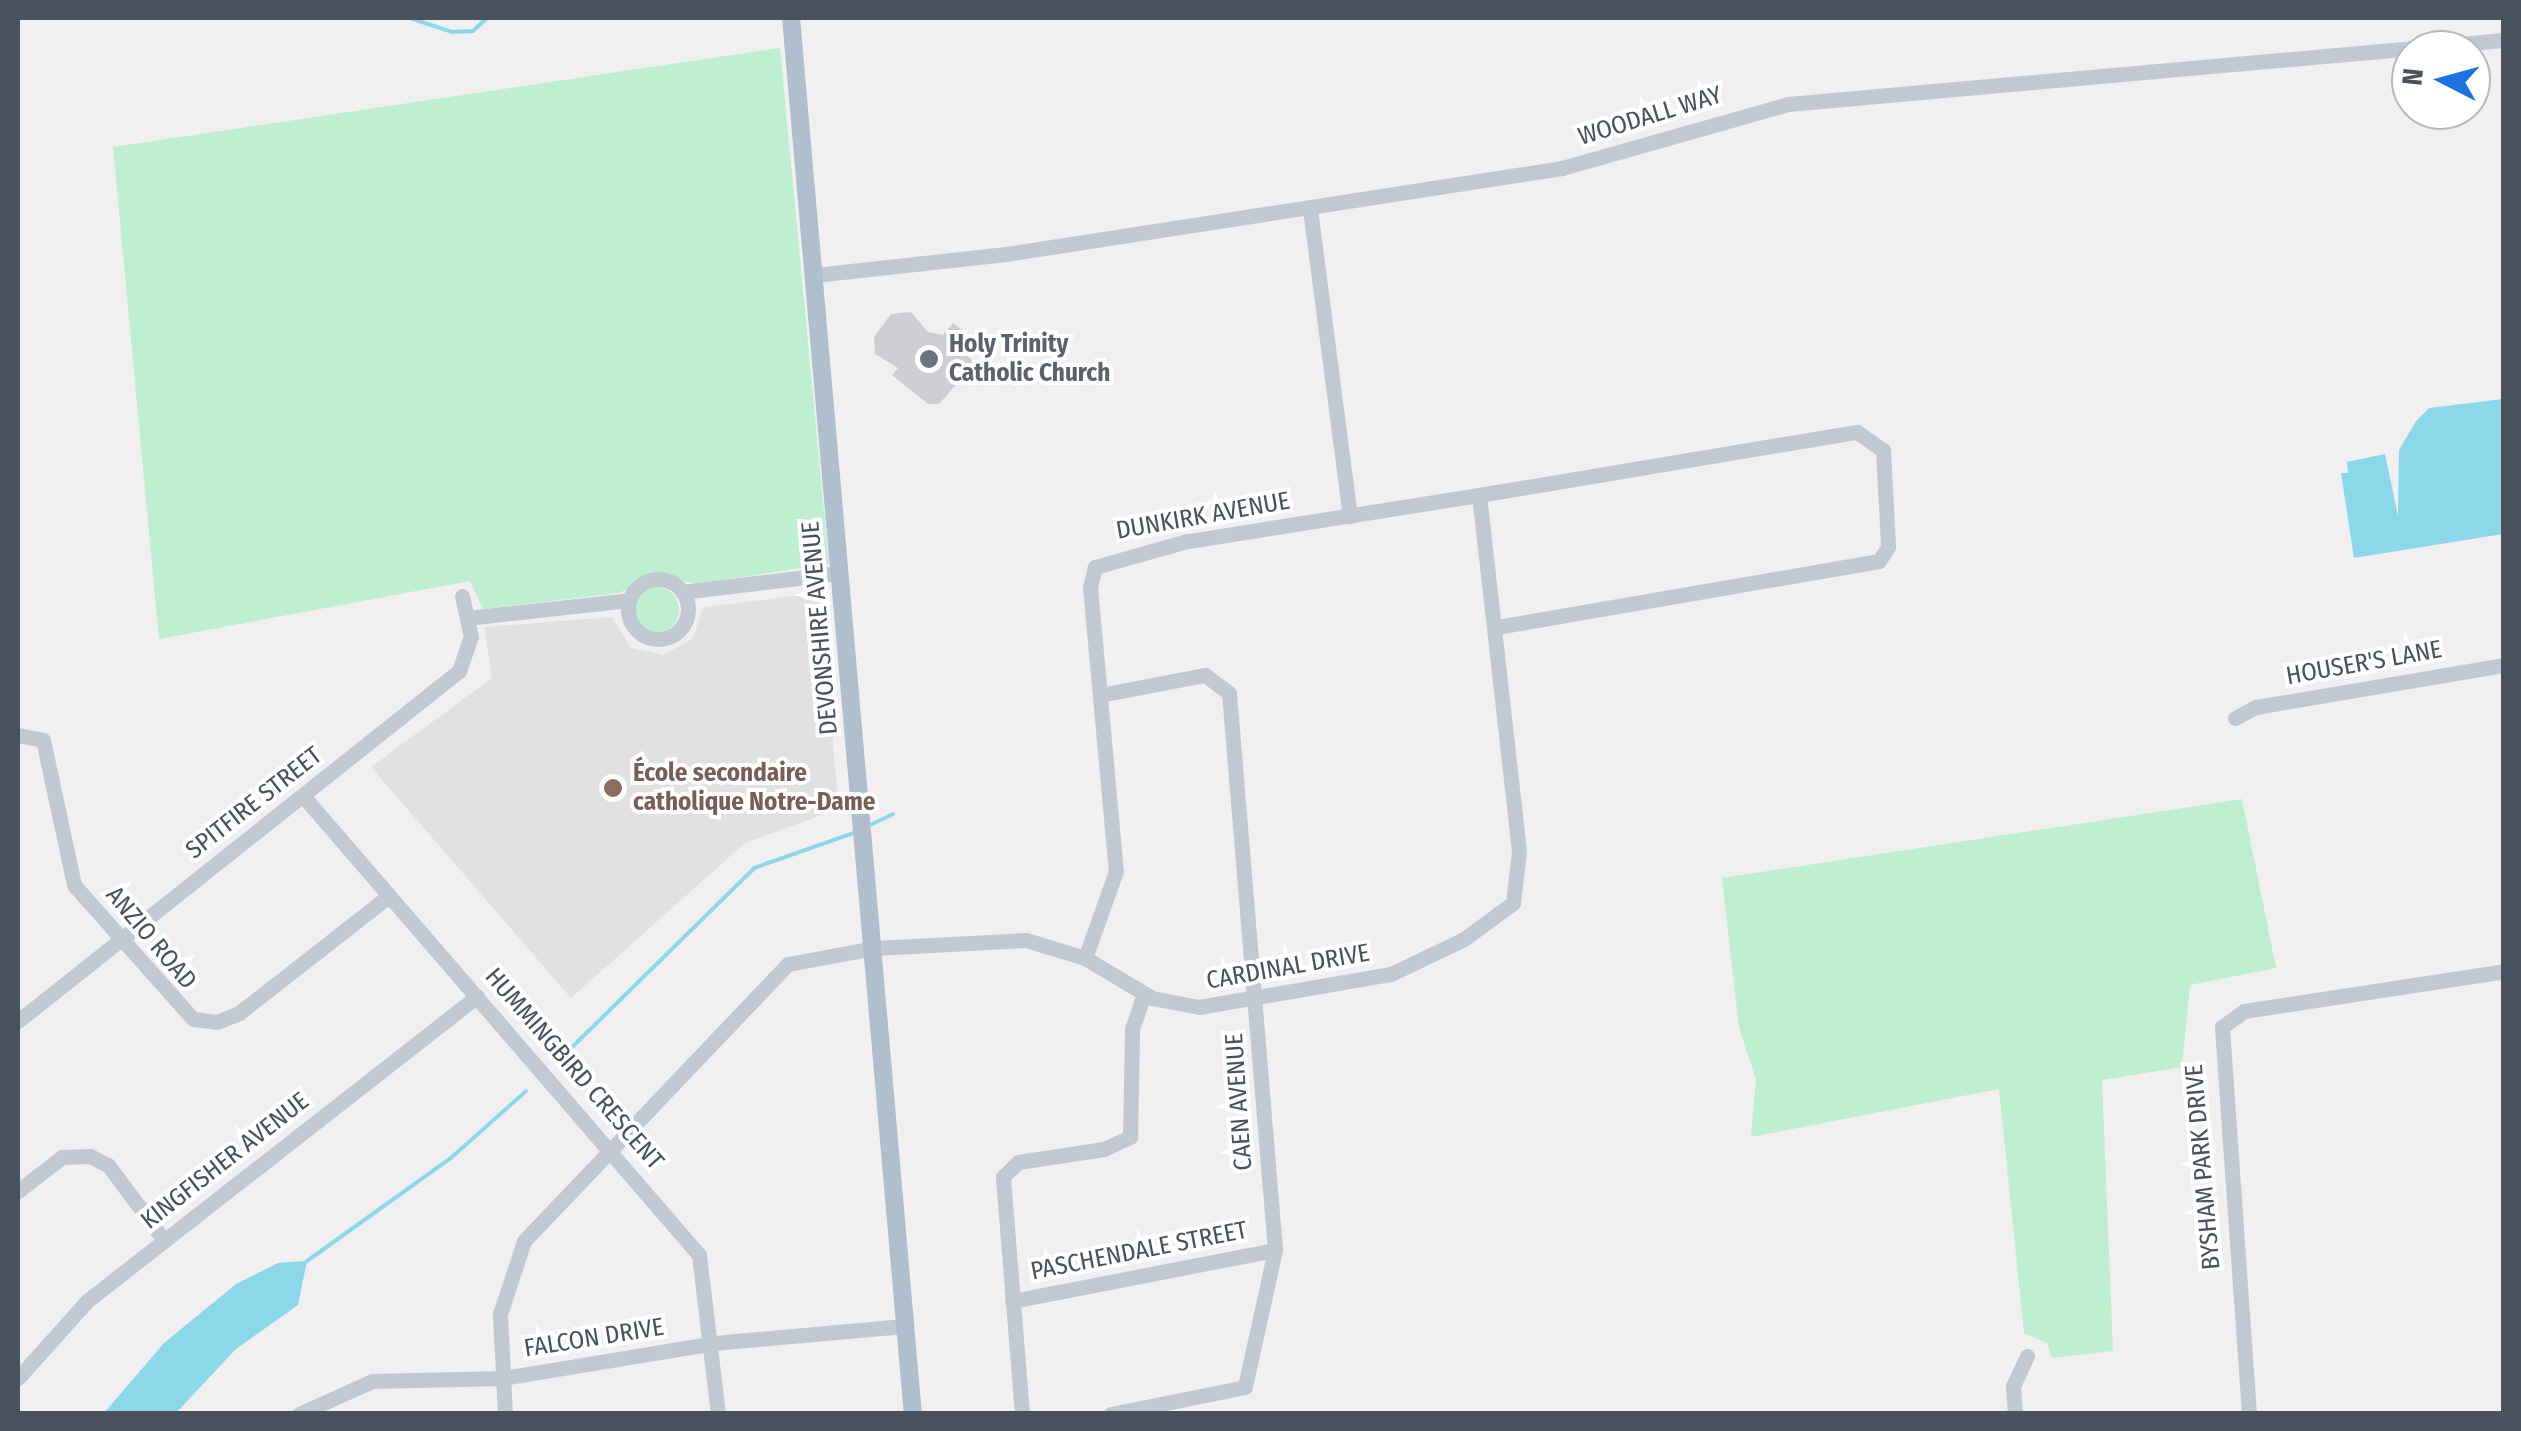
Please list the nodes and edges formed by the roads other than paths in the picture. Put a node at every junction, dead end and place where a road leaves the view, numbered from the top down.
1 (791, 18) edge
2 (2504, 40) edge
3 (1310, 209) junction
4 (814, 275) junction
5 (1479, 495) junction
6 (1350, 516) junction
7 (840, 573) junction
8 (682, 592) junction
9 (462, 596) dead end
10 (629, 600) junction
11 (467, 618) junction
12 (1496, 626) junction
13 (2504, 665) edge
14 (1100, 695) junction
15 (2235, 718) dead end
16 (18, 735) edge
17 (304, 797) junction
18 (389, 896) junction
19 (121, 940) junction
20 (874, 948) junction
21 (1085, 958) junction
22 (2504, 971) edge
23 (1144, 994) junction
24 (476, 996) junction
25 (1256, 1001) junction
26 (18, 1021) edge
27 (609, 1148) junction
28 (18, 1191) edge
29 (164, 1240) junction
30 (1275, 1250) junction
31 (1012, 1300) junction
32 (904, 1326) junction
33 (714, 1343) junction
34 (2027, 1356) dead end
35 (18, 1378) edge
36 (503, 1378) junction
37 (299, 1414) edge
38 (505, 1414) edge
39 (718, 1414) edge
40 (913, 1414) edge
41 (1022, 1414) edge
42 (1111, 1414) edge
43 (2015, 1414) edge
44 (2248, 1414) edge

1 - 4 main road, DEVONSHIRE AVENUE
2 - 3 street, WOODALL WAY
3 - 4 street, WOODALL WAY
3 - 6 street
4 - 7 main road, DEVONSHIRE AVENUE
5 - 6 street
5 - 12 street, CARDINAL DRIVE
5 - 12 street
6 - 14 street, DUNKIRK AVENUE
7 - 8 street
7 - 20 main road, DEVONSHIRE AVENUE
8 - 10 street
8 - 10 street
9 - 11 street, SPITFIRE STREET
10 - 11 street
11 - 17 street, SPITFIRE STREET
12 - 25 street, CARDINAL DRIVE
13 - 15 street, HOUSER'S LANE
14 - 21 street, DUNKIRK AVENUE
14 - 25 street, CAEN AVENUE
16 - 19 street, ANZIO ROAD
17 - 18 street, HUMMINGBIRD CRESCENT
17 - 19 street, SPITFIRE STREET
18 - 19 street, ANZIO ROAD
18 - 24 street, HUMMINGBIRD CRESCENT
19 - 26 street, SPITFIRE STREET
20 - 21 street, CARDINAL DRIVE
20 - 27 street, CARDINAL DRIVE
20 - 32 main road, DEVONSHIRE AVENUE
21 - 23 street, CARDINAL DRIVE
22 - 44 street, BYSHAM PARK DRIVE
23 - 25 street, CARDINAL DRIVE
23 - 31 street
24 - 27 street, HUMMINGBIRD CRESCENT
24 - 29 street, KINGFISHER AVENUE
25 - 30 street, CAEN AVENUE
27 - 33 street, HUMMINGBIRD CRESCENT
27 - 36 street, CARDINAL DRIVE
28 - 29 street
29 - 35 street, KINGFISHER AVENUE
30 - 31 street, PASCHENDALE STREET
30 - 42 street, CAEN AVENUE
31 - 41 street
32 - 33 street, FALCON DRIVE
32 - 40 main road, DEVONSHIRE AVENUE
33 - 36 street, FALCON DRIVE
33 - 39 street, HUMMINGBIRD CRESCENT
34 - 43 street
36 - 37 street, FALCON DRIVE
36 - 38 street, CARDINAL DRIVE

